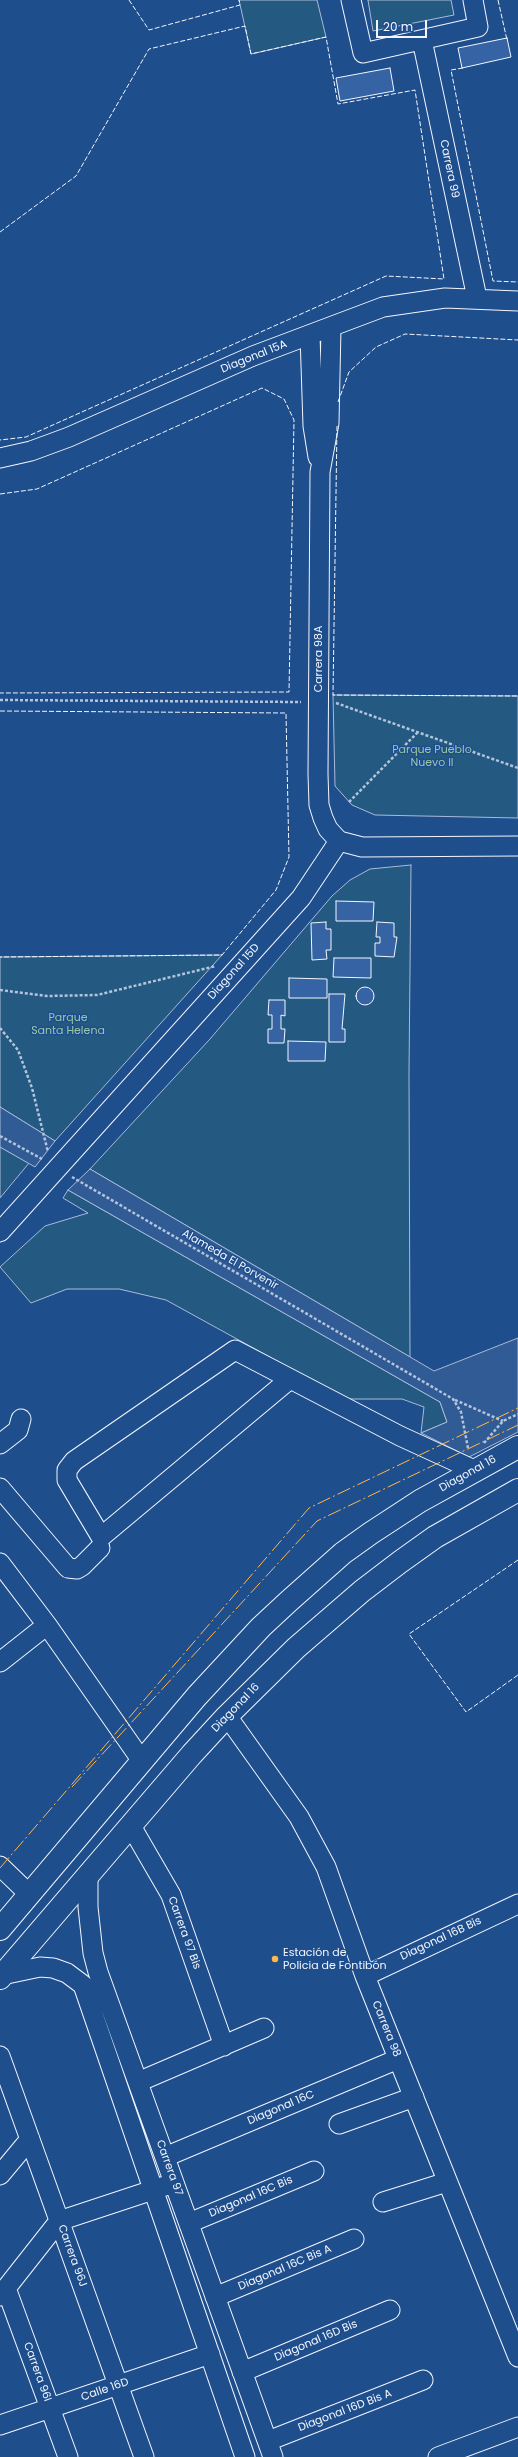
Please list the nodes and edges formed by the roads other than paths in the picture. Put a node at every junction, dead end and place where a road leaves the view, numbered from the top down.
1 (352, 0) edge
2 (472, 0) edge
3 (422, 40) junction
4 (477, 298) junction
5 (518, 301) edge
6 (331, 327) junction
7 (310, 335) junction
8 (0, 458) edge
9 (320, 472) junction
10 (338, 840) junction
11 (518, 846) edge
12 (0, 1232) edge
13 (290, 1379) junction
14 (21, 1420) dead end
15 (0, 1444) edge
16 (518, 1447) edge
17 (471, 1460) junction
18 (0, 1488) edge
19 (518, 1490) edge
20 (100, 1548) dead end
21 (0, 1564) edge
22 (47, 1625) junction
23 (0, 1662) edge
24 (227, 1716) junction
25 (142, 1761) junction
26 (131, 1826) junction
27 (0, 1866) edge
28 (88, 1875) junction
29 (30, 1895) junction
30 (518, 1904) edge
31 (0, 1929) edge
32 (365, 1976) junction
33 (1, 1977) edge
34 (264, 2028) dead end
35 (224, 2046) junction
36 (0, 2056) edge
37 (398, 2059) junction
38 (138, 2082) junction
39 (414, 2097) junction
40 (339, 2124) dead end
41 (30, 2139) junction
42 (165, 2157) junction
43 (314, 2170) dead end
44 (0, 2175) edge
45 (447, 2182) junction
46 (174, 2183) junction
47 (154, 2190) junction
48 (383, 2202) dead end
49 (59, 2221) junction
50 (189, 2223) junction
51 (354, 2239) dead end
52 (3, 2292) edge
53 (215, 2297) junction
54 (390, 2310) dead end
55 (210, 2354) junction
56 (518, 2357) edge
57 (242, 2372) junction
58 (423, 2380) dead end
59 (118, 2385) junction
60 (50, 2408) junction
61 (0, 2425) edge
62 (518, 2427) edge
63 (270, 2449) edge
64 (68, 2457) edge
65 (144, 2457) edge
66 (245, 2457) edge
67 (438, 2457) edge

1 - 3 street
2 - 3 street
3 - 4 street, Carrera 99
4 - 5 street, Diagonal 15A
4 - 6 street, Diagonal 15A
6 - 7 street, Diagonal 15A
6 - 9 street, Carrera 98A
7 - 8 street, Diagonal 15A
7 - 9 street, Carrera 98A
9 - 10 street, Carrera 98A
10 - 11 street
10 - 12 street, Diagonal 15D
13 - 13 street
13 - 17 street
14 - 15 street
16 - 17 main road, Diagonal 16
17 - 25 main road, Diagonal 16
18 - 20 street
19 - 24 main road, Diagonal 16
21 - 22 street
22 - 23 street
22 - 25 street
24 - 26 main road, Diagonal 16
24 - 32 street, Carrera 98
25 - 29 main road, Diagonal 16
26 - 28 main road, Diagonal 16
26 - 35 street, Carrera 97 Bis
27 - 29 street
28 - 33 main road, Diagonal 16
28 - 38 street, Carrera 97
29 - 31 main road, Diagonal 16
30 - 32 street, Diagonal 16B Bis
32 - 37 street, Carrera 98
33 - 47 street, Carrera 97
34 - 35 street
35 - 38 street
36 - 41 street, Carrera 96J
37 - 39 street, Carrera 98
37 - 42 street, Diagonal 16C
38 - 42 street, Carrera 97
39 - 40 street
39 - 45 street, Carrera 98
41 - 44 street
41 - 49 street, Carrera 96J
42 - 46 street, Carrera 97
43 - 50 street, Diagonal 16C Bis
45 - 48 street
45 - 56 street, Carrera 98
46 - 47 street
46 - 50 street, Carrera 97
47 - 49 street
47 - 55 street, Carrera 97
49 - 52 street
49 - 59 street, Carrera 96J
50 - 53 street, Carrera 97
51 - 53 street, Diagonal 16C Bis A
52 - 60 street, Carrera 96I
53 - 57 street, Carrera 97
54 - 57 street, Diagonal 16D Bis
55 - 59 street, Calle 16D
55 - 66 street, Carrera 97
57 - 63 street, Carrera 97
58 - 63 street, Diagonal 16D Bis A
59 - 60 street, Calle 16D
59 - 65 street, Carrera 96J
60 - 61 street, Calle 16D
60 - 64 street, Carrera 96I
62 - 67 street

